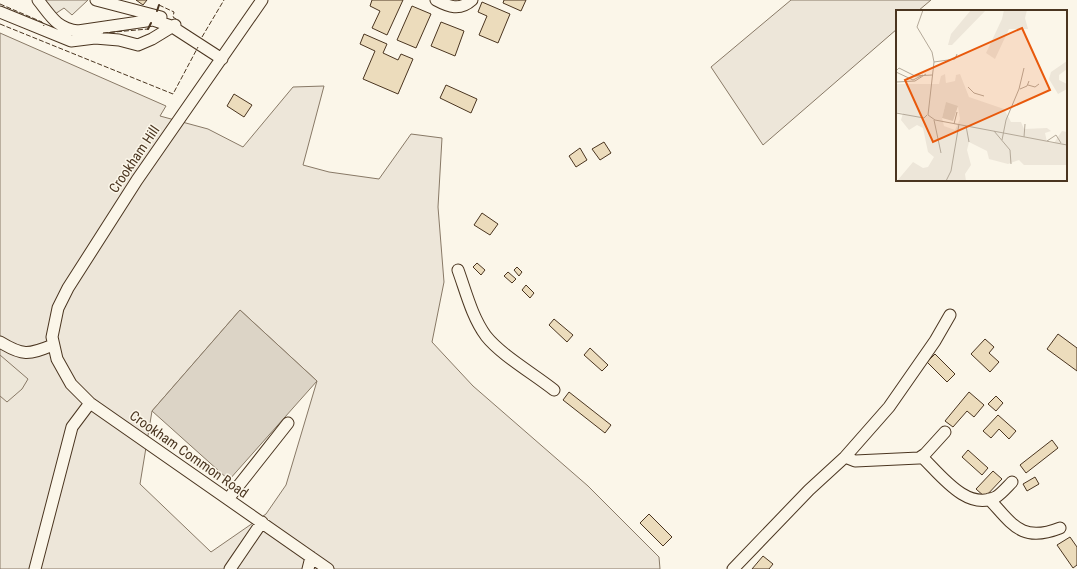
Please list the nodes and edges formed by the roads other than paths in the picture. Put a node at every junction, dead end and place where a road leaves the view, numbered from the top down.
1 (38, 0) edge
2 (96, 0) edge
3 (262, 0) edge
4 (436, 0) edge
5 (472, 0) edge
6 (0, 12) edge
7 (174, 25) junction
8 (223, 57) junction
9 (458, 270) dead end
10 (950, 315) dead end
11 (0, 342) edge
12 (53, 345) junction
13 (554, 390) dead end
14 (90, 403) junction
15 (288, 423) dead end
16 (945, 432) dead end
17 (845, 457) junction
18 (922, 457) junction
19 (1012, 482) dead end
20 (228, 499) junction
21 (989, 499) junction
22 (262, 522) junction
23 (1060, 528) dead end
24 (311, 557) junction
25 (35, 569) edge
26 (230, 569) edge
27 (308, 569) edge
28 (328, 569) edge
29 (732, 569) edge

1 - 7 street
2 - 7 street
3 - 8 street, Crookham Hill
4 - 5 street
6 - 7 street
7 - 8 street
8 - 12 street, Crookham Hill
9 - 13 street
10 - 17 street
11 - 12 street
12 - 14 street, Crookham Common Road
14 - 20 street, Crookham Common Road
14 - 25 street
15 - 20 street
16 - 18 street
17 - 18 street
17 - 29 street
18 - 21 street
19 - 21 street
20 - 22 street, Crookham Common Road
21 - 23 street
22 - 24 street, Crookham Common Road
22 - 26 street
24 - 27 street
24 - 28 street, Crookham Common Road

